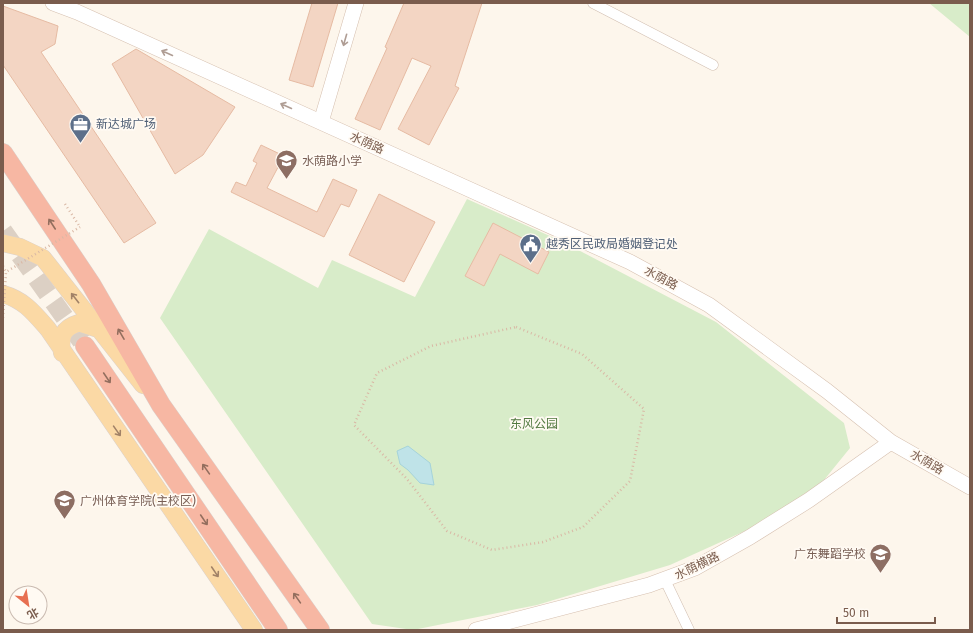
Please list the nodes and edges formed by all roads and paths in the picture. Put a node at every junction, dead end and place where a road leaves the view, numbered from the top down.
1 (53, 3) edge
2 (356, 3) edge
3 (593, 3) edge
4 (713, 65) dead end
5 (321, 122) junction
6 (3, 153) edge
7 (65, 204) dead end
8 (3, 244) edge
9 (3, 266) edge
10 (6, 272) junction
11 (3, 294) edge
12 (3, 318) edge
13 (98, 329) junction
14 (85, 346) tunnel mouth
15 (62, 353) junction
16 (160, 405) junction
17 (891, 442) junction
18 (970, 487) edge
19 (583, 527) joint
20 (665, 580) junction
21 (254, 630) edge
22 (278, 630) edge
23 (320, 630) edge
24 (476, 630) edge
25 (689, 630) edge

5 -> 1 street, 水荫路
2 -> 5 street
3 - 4 street
5 - 17 street, 水荫路
16 -> 6 highway
7 - 10 path, bridge
13 -> 8 main road
9 - 10 path
10 - 12 path, bridge
11 - 15 main road
13 - 15 main road
13 - 16 main road
14 -> 22 highway
15 -> 21 main road
23 -> 16 highway
17 - 18 street, 水荫路
17 - 20 street, 水荫横路
19 - 19 path
20 - 24 street, 水荫横路
20 - 25 street

